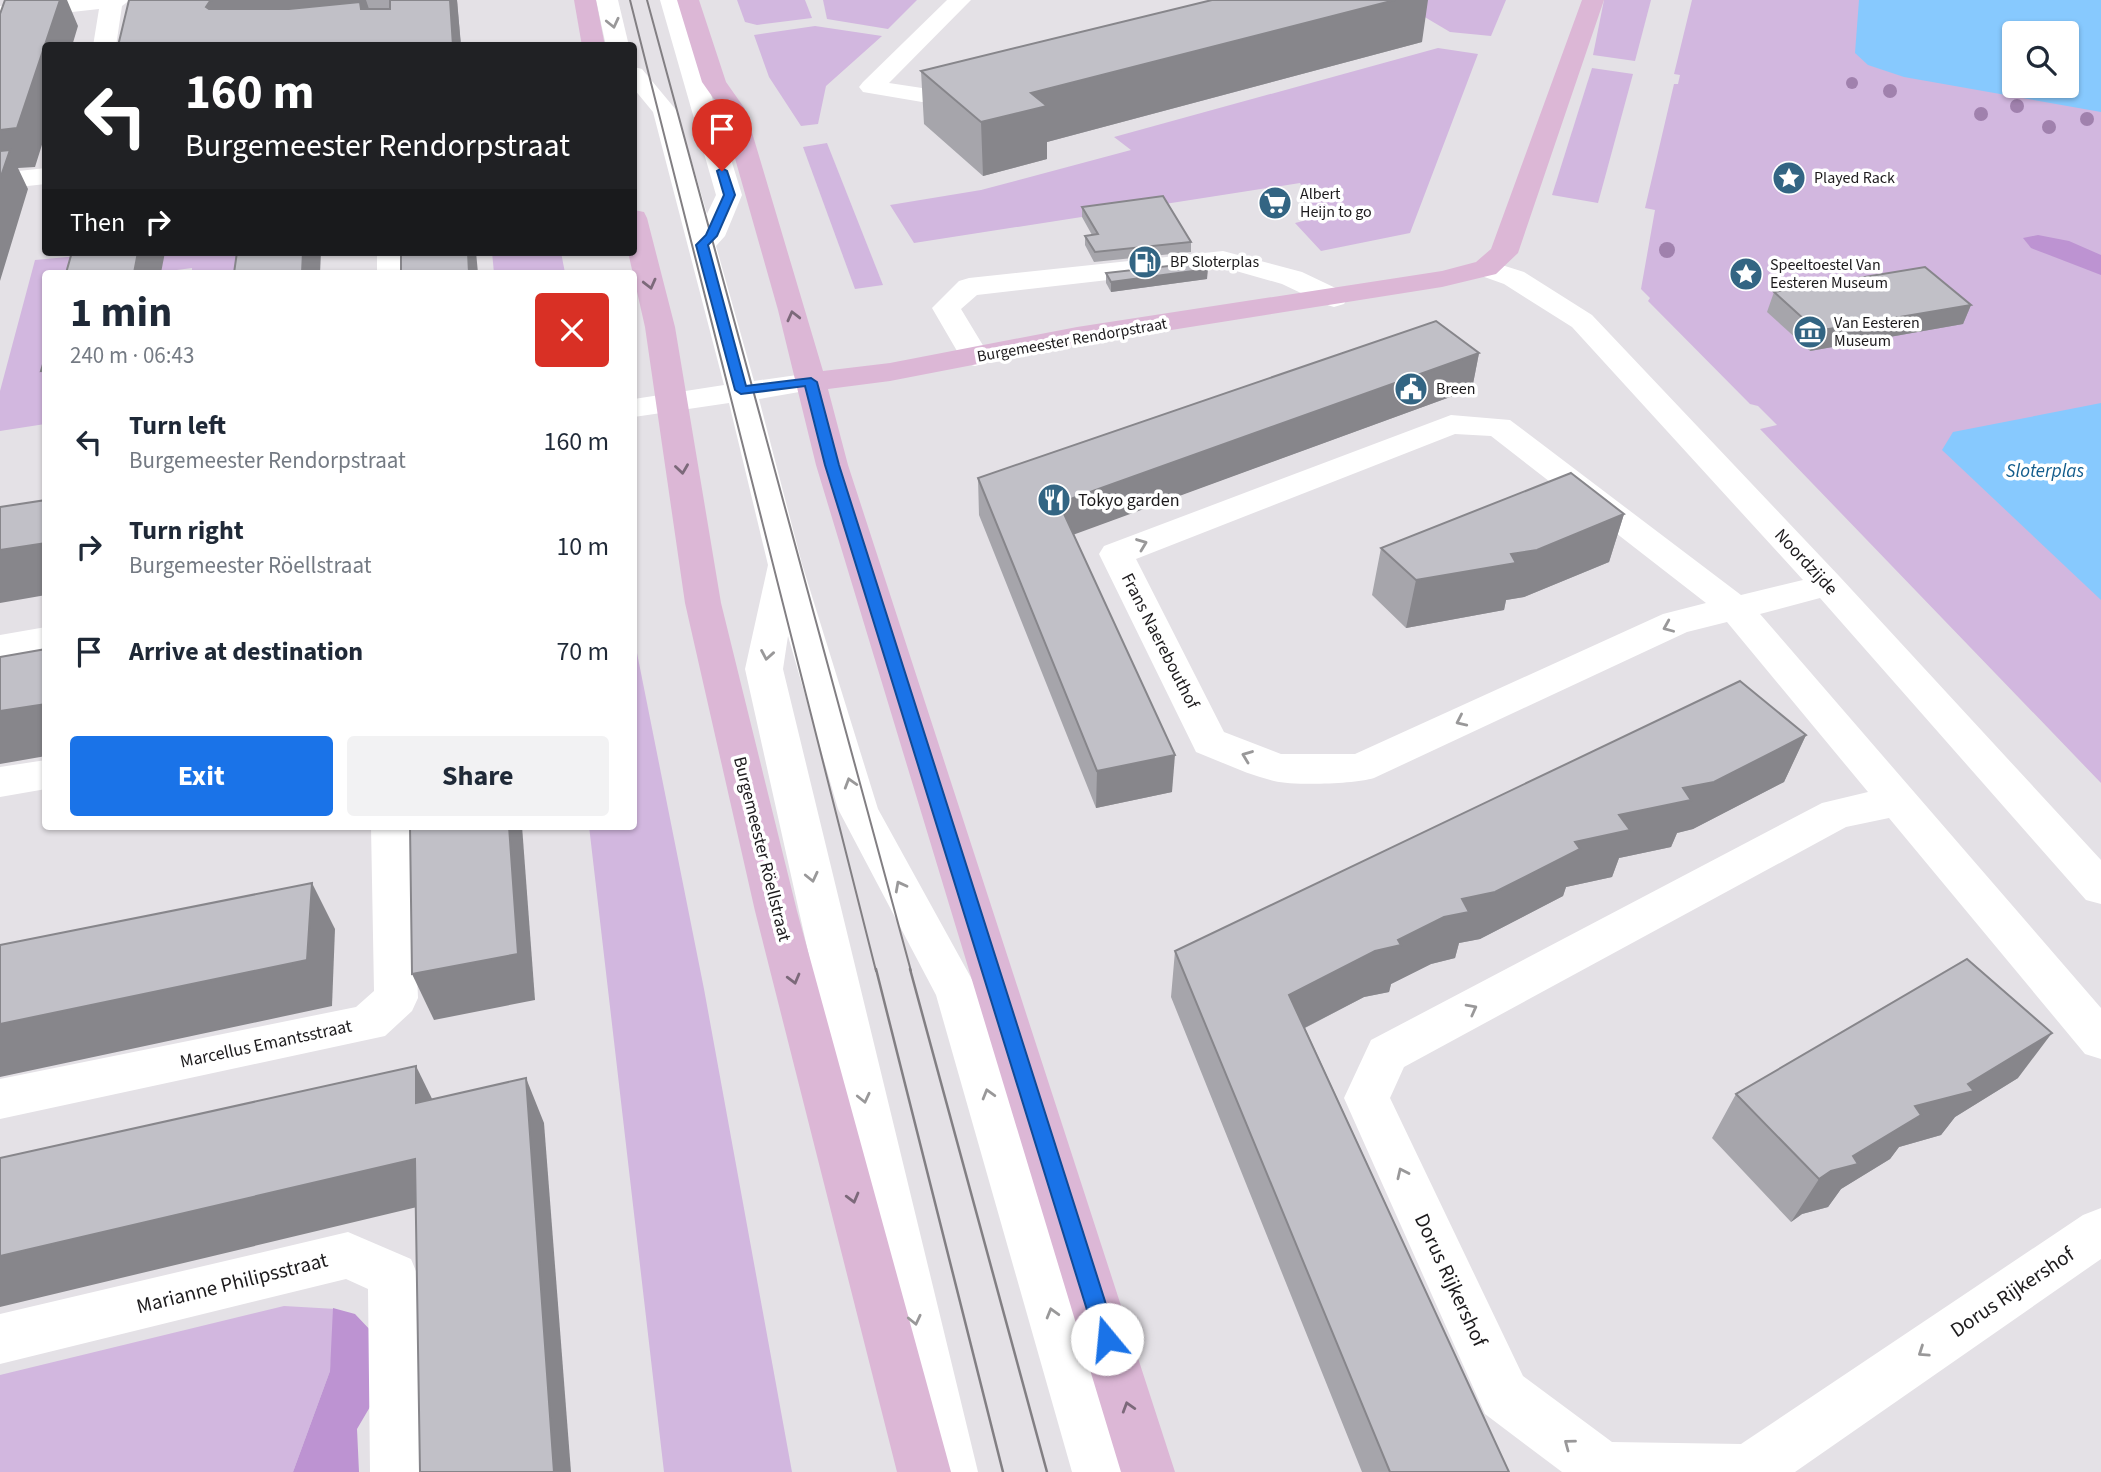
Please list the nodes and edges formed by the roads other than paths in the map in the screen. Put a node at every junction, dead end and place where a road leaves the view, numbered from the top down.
1 (116, 0) edge
2 (585, 0) edge
3 (607, 0) edge
4 (671, 0) edge
5 (688, 0) edge
6 (960, 0) edge
7 (1593, 0) edge
8 (0, 13) edge
9 (105, 42) edge
10 (593, 42) edge
11 (617, 42) edge
12 (637, 78) edge
13 (958, 94) edge
14 (42, 176) edge
15 (0, 181) edge
16 (637, 231) edge
17 (702, 245) junction
18 (1495, 260) junction
19 (1334, 298) junction
20 (975, 357) junction
21 (811, 382) junction
22 (741, 390) junction
23 (672, 401) junction
24 (637, 407) edge
25 (785, 564) junction
26 (1828, 585) junction
27 (1734, 607) junction
28 (42, 640) edge
29 (0, 647) edge
30 (42, 775) edge
31 (0, 782) edge
32 (1898, 801) junction
33 (391, 830) edge
34 (2101, 888) edge
35 (2101, 1040) edge
36 (0, 1099) edge
37 (2101, 1231) edge
38 (0, 1339) edge
39 (397, 1472) edge
40 (924, 1472) edge
41 (951, 1472) edge
42 (1099, 1472) edge
43 (1148, 1472) edge

1 - 8 street
1 - 9 street
2 - 10 main road
3 -> 11 street
4 - 17 street
21 -> 5 main road
6 - 13 street
7 - 18 main road
12 - 17 street
14 - 15 street
16 -> 23 main road, Burgemeester Röellstraat
17 - 22 street
18 - 19 main road, Burgemeester Rendorpstraat
18 - 26 street, Noordzijde
19 - 20 main road, Burgemeester Rendorpstraat
19 - 20 street
20 - 21 main road, Burgemeester Rendorpstraat
21 - 22 street, Burgemeester Rendorpstraat
43 -> 21 main road
22 - 23 street, Burgemeester Rendorpstraat
22 - 25 street
23 - 24 street, Burgemeester Rendorpstraat
23 -> 40 main road, Burgemeester Röellstraat
25 -> 41 street
42 -> 25 street
26 - 27 street, Frans Naerebouthof
26 - 34 street, Noordzijde
27 -> 27 street, Frans Naerebouthof
27 - 32 street
28 - 29 street
30 - 31 street
32 - 35 street
37 -> 32 street, Dorus Rijkershof
33 - 36 street, Marcellus Emantsstraat
38 - 39 street, Marianne Philipsstraat

